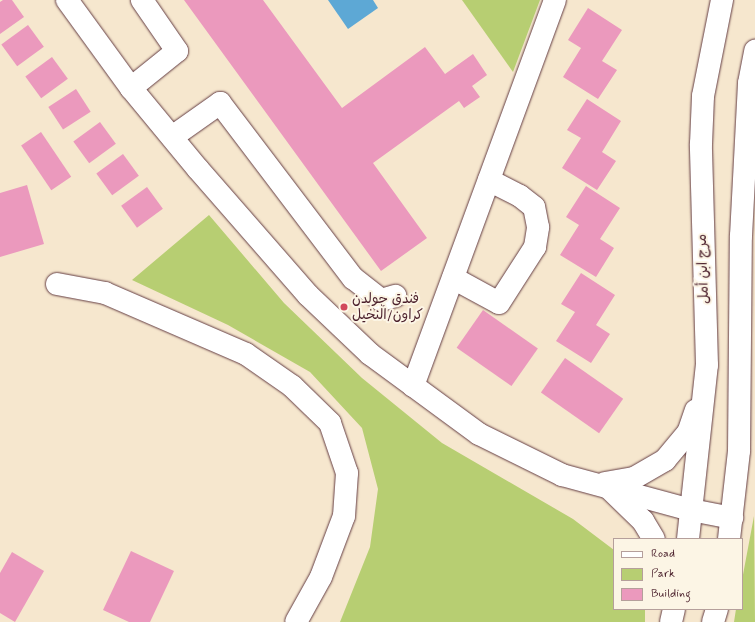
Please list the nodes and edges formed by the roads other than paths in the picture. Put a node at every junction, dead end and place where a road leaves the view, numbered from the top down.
1 (67, 0) edge
2 (142, 0) edge
3 (555, 0) edge
4 (722, 0) edge
5 (755, 51) edge
6 (131, 88) junction
7 (172, 137) junction
8 (489, 180) junction
9 (453, 278) junction
10 (57, 284) dead end
11 (395, 296) dead end
12 (413, 386) junction
13 (704, 388) junction
14 (602, 486) junction
15 (692, 510) junction
16 (730, 528) edge
17 (653, 538) edge
18 (688, 538) edge
19 (674, 610) edge
20 (717, 610) edge
21 (296, 622) edge
22 (671, 622) edge
23 (713, 622) edge

1 - 6 street
2 - 6 street
3 - 8 street
4 - 13 street, مرج ابن أمل
5 - 16 street
6 - 7 street
7 - 11 street
7 - 12 street
8 - 9 street
8 - 9 street
9 - 12 street
10 - 21 street
12 - 14 street
13 - 14 street
13 - 15 street, مرج ابن أمل
14 - 15 street
14 - 17 street
15 - 16 street
15 - 18 street, مرج ابن أمل
19 - 22 street
20 - 23 street

